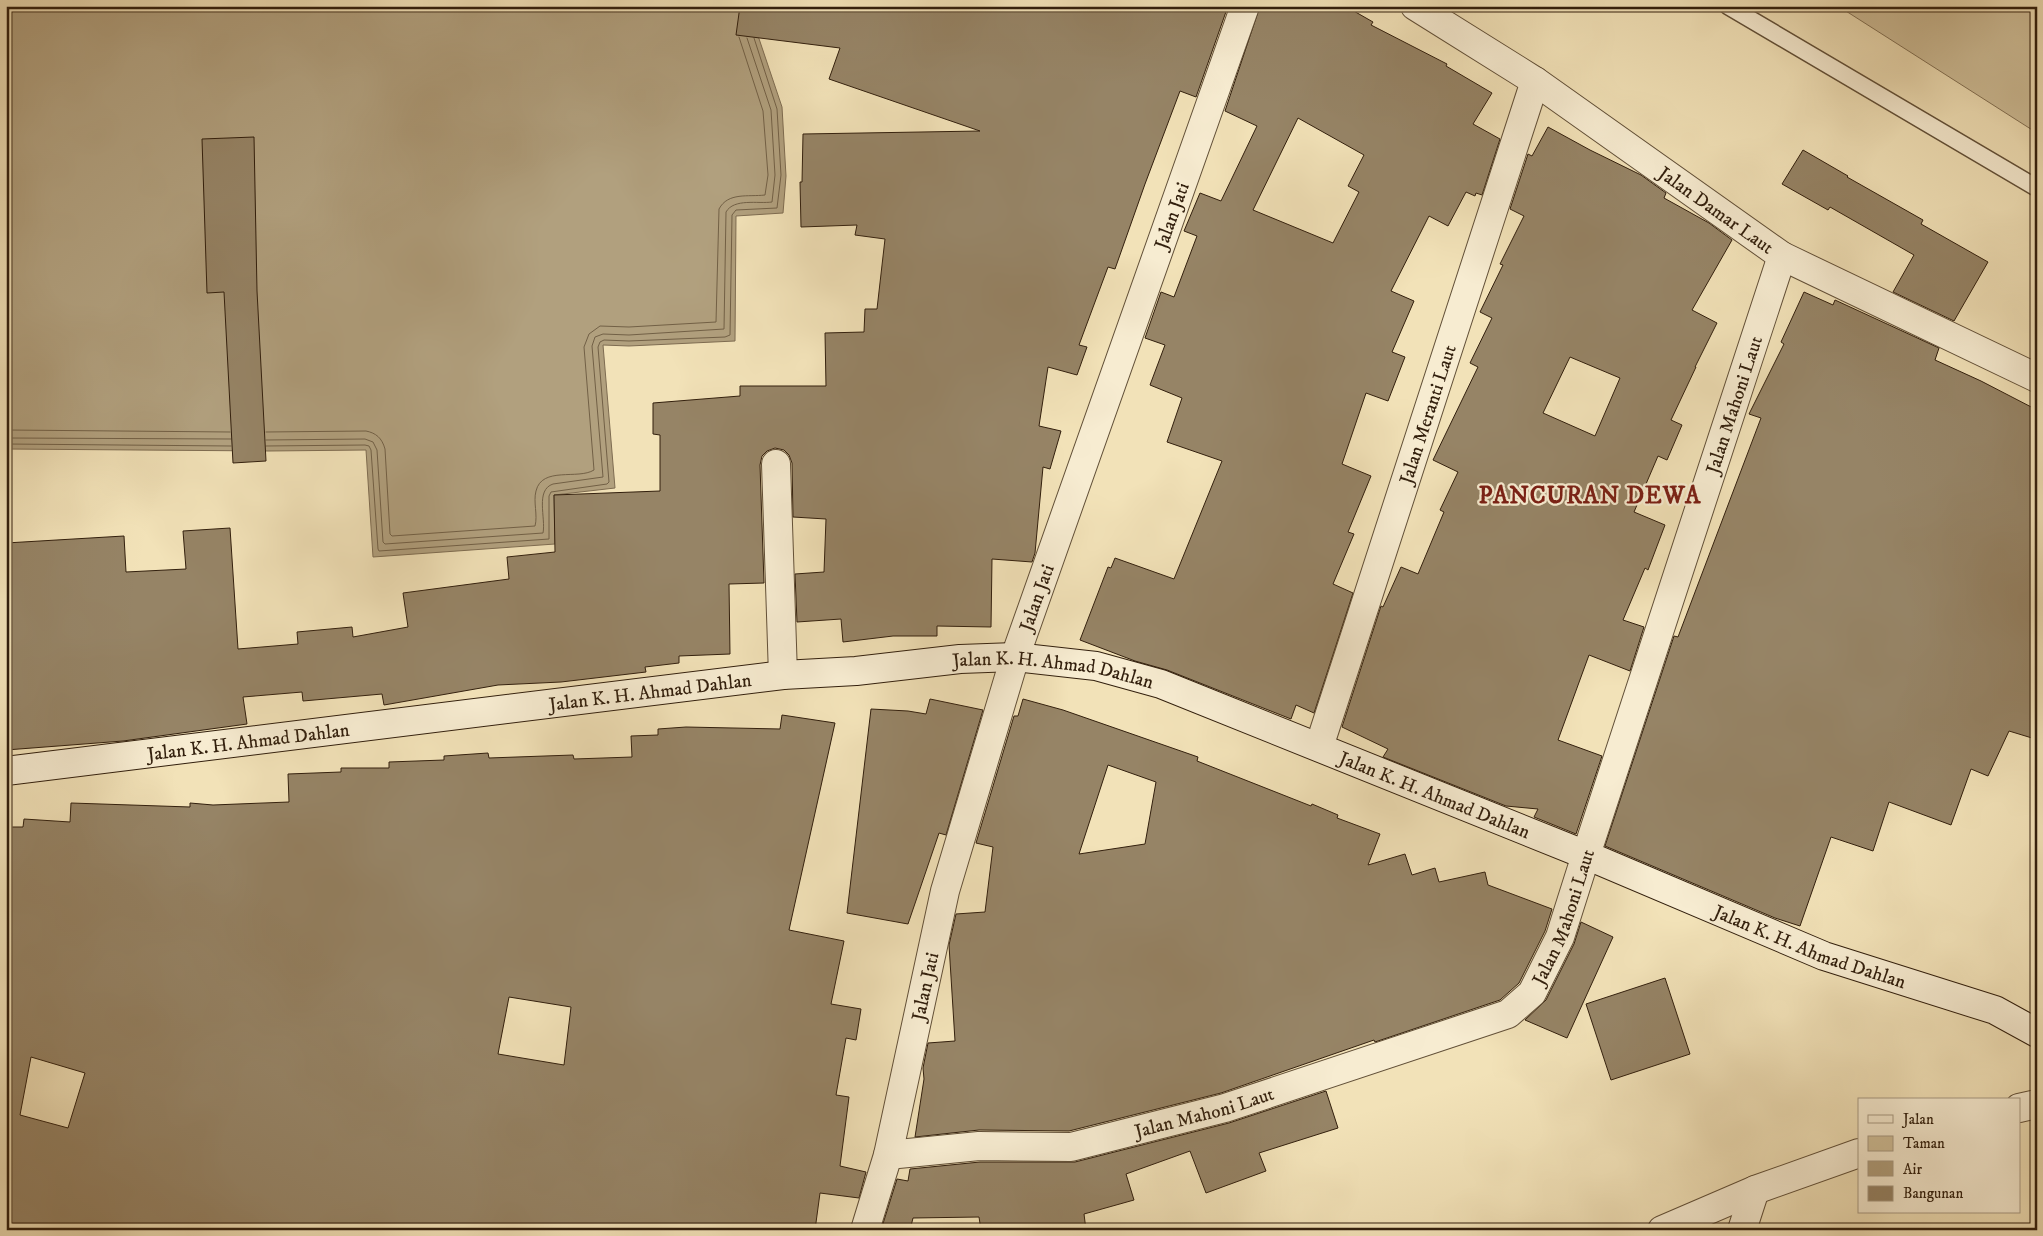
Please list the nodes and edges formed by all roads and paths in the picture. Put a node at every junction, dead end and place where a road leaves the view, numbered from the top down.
1 (1245, 6) edge
2 (1416, 6) edge
3 (1728, 6) edge
4 (1535, 81) junction
5 (2037, 188) edge
6 (1782, 256) junction
7 (2037, 378) edge
8 (776, 464) dead end
9 (1015, 657) junction
10 (783, 676) junction
11 (1319, 747) junction
12 (6, 771) edge
13 (1586, 855) junction
14 (2037, 1033) edge
15 (2037, 1104) edge
16 (2020, 1108) edge
17 (1858, 1153) edge
18 (888, 1155) junction
19 (1755, 1190) junction
20 (865, 1230) edge
21 (1662, 1230) edge
22 (1742, 1230) edge

1 - 9 street, Jalan Jati
2 - 4 street, Jalan Damar Laut
3 - 5 lane
4 - 6 street, Jalan Damar Laut
4 - 11 street, Jalan Meranti Laut
6 - 7 street, Jalan Damar Laut
6 - 13 street, Jalan Mahoni Laut
8 - 10 street
9 - 10 street, Jalan K. H. Ahmad Dahlan
9 - 11 street, Jalan K. H. Ahmad Dahlan
9 - 18 street, Jalan Jati
10 - 12 street, Jalan K. H. Ahmad Dahlan
11 - 13 street, Jalan K. H. Ahmad Dahlan
13 - 14 street, Jalan K. H. Ahmad Dahlan
13 - 18 street, Jalan Mahoni Laut
15 - 16 street
17 - 19 street
18 - 20 street, Jalan Jati
19 - 21 street
19 - 22 street

